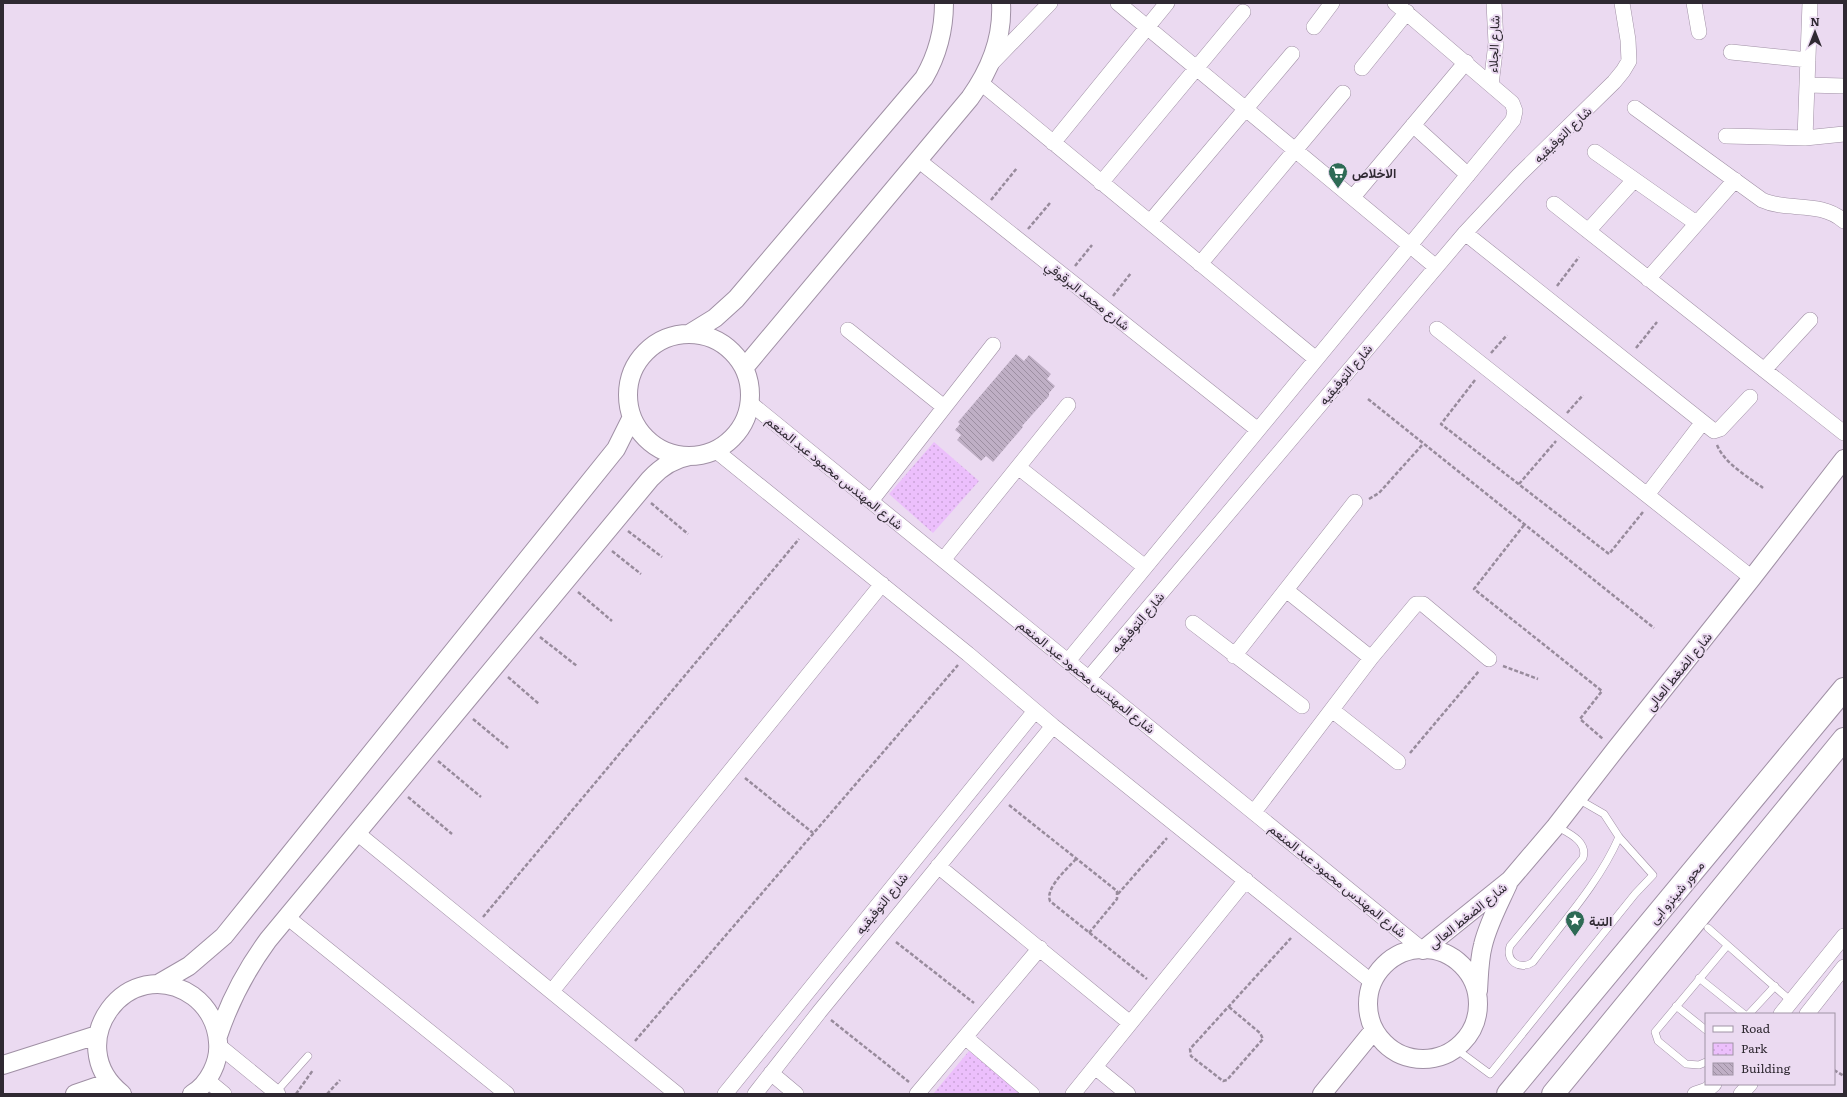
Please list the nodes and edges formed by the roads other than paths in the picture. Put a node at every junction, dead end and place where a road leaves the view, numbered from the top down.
1 (944, 3) edge
2 (1001, 3) edge
3 (1050, 3) edge
4 (1118, 3) edge
5 (1167, 3) edge
6 (1332, 3) edge
7 (1494, 3) edge
8 (1622, 3) edge
9 (1694, 3) edge
10 (1810, 3) edge
11 (1401, 8) edge
12 (1243, 12) dead end
13 (1146, 27) junction
14 (1314, 27) dead end
15 (1699, 32) dead end
16 (1731, 52) dead end
17 (1292, 54) dead end
18 (1808, 60) junction
19 (1466, 62) junction
20 (990, 66) junction
21 (1196, 68) junction
22 (1362, 68) dead end
23 (981, 83) junction
24 (1491, 85) junction
25 (1807, 85) junction
26 (1844, 86) edge
27 (1342, 93) dead end
28 (1245, 108) junction
29 (1635, 108) dead end
30 (1412, 125) junction
31 (1844, 134) edge
32 (1726, 136) dead end
33 (1805, 138) junction
34 (1053, 143) junction
35 (1295, 150) junction
36 (1595, 152) dead end
37 (918, 160) junction
38 (1468, 175) junction
39 (1634, 180) junction
40 (1735, 180) junction
41 (1101, 183) junction
42 (1353, 197) junction
43 (1554, 204) dead end
44 (1844, 221) edge
45 (1150, 222) junction
46 (1696, 223) junction
47 (1588, 231) junction
48 (1465, 233) junction
49 (1411, 245) junction
50 (1200, 264) junction
51 (1436, 267) junction
52 (1648, 279) junction
53 (1810, 320) dead end
54 (1437, 328) dead end
55 (848, 330) dead end
56 (689, 334) junction
57 (993, 345) dead end
58 (1316, 359) junction
59 (744, 368) junction
60 (1764, 370) junction
61 (1750, 396) dead end
62 (750, 403) junction
63 (1068, 405) dead end
64 (944, 407) junction
65 (632, 417) junction
66 (1708, 427) junction
67 (1258, 430) junction
68 (1844, 433) edge
69 (715, 450) junction
70 (690, 456) junction
71 (1844, 459) edge
72 (1018, 467) junction
73 (1650, 497) junction
74 (871, 501) junction
75 (1355, 502) road end
76 (943, 560) junction
77 (1145, 567) junction
78 (1752, 578) junction
79 (882, 584) junction
80 (1286, 590) junction
81 (1193, 623) dead end
82 (1234, 656) junction
83 (1371, 658) junction
84 (1489, 659) road end
85 (1068, 661) junction
86 (1089, 678) junction
87 (1844, 689) edge
88 (1302, 706) dead end
89 (1332, 710) junction
90 (1035, 711) junction
91 (1053, 726) junction
92 (1844, 739) edge
93 (1398, 762) road end
94 (979, 782) junction
95 (996, 795) junction
96 (1578, 799) junction
97 (1254, 812) junction
98 (1556, 826) junction
99 (357, 833) junction
100 (1619, 837) junction
101 (938, 866) junction
102 (1246, 880) junction
103 (1510, 880) junction
104 (288, 917) junction
105 (1708, 928) dead end
106 (1844, 936) edge
107 (1726, 946) junction
108 (1040, 948) junction
109 (1423, 950) junction
110 (1844, 967) edge
111 (1699, 978) junction
112 (1372, 982) junction
113 (158, 984) junction
114 (1775, 986) junction
115 (552, 991) junction
116 (1478, 997) junction
117 (1791, 1001) junction
118 (1676, 1006) junction
119 (1743, 1013) edge
120 (1749, 1013) edge
121 (1782, 1013) edge
122 (1808, 1013) edge
123 (1130, 1023) junction
124 (1705, 1029) edge
125 (1374, 1030) junction
126 (97, 1035) junction
127 (965, 1037) junction
128 (218, 1040) junction
129 (1456, 1049) junction
130 (308, 1056) dead end
131 (1705, 1062) edge
132 (3, 1065) edge
133 (1095, 1067) junction
134 (772, 1073) junction
135 (207, 1080) junction
136 (1713, 1085) edge
137 (1749, 1085) edge
138 (116, 1088) edge
139 (918, 1092) edge
140 (277, 1093) edge
141 (75, 1094) edge
142 (192, 1094) edge
143 (224, 1094) edge
144 (507, 1094) edge
145 (677, 1094) edge
146 (725, 1094) edge
147 (755, 1094) edge
148 (796, 1094) edge
149 (1032, 1094) edge
150 (1073, 1094) edge
151 (1128, 1094) edge
152 (1322, 1094) edge
153 (1508, 1094) edge
154 (1554, 1094) edge
155 (1695, 1094) edge
156 (1741, 1094) edge

1 - 56 street
2 - 20 street
3 - 20 street
4 - 13 street
5 - 13 street
6 - 14 street
7 - 24 street, شارع الجلاء
8 - 48 street, شارع التوفيقيه
9 - 15 street
10 - 18 street
11 - 19 street
11 - 22 street
12 - 21 street
13 - 21 street
13 - 34 street
16 - 18 street
17 - 28 street
18 - 25 street
19 - 24 street
19 - 30 street
20 - 23 street
21 - 28 street
21 - 41 street
23 - 34 street
23 - 37 street
24 - 38 street
25 - 26 street
25 - 33 street
27 - 35 street
28 - 35 street
28 - 45 street
29 - 40 street
30 - 38 street
30 - 42 street
31 - 33 street
32 - 33 street
34 - 41 street
35 - 42 street
35 - 50 street
36 - 39 street
37 - 59 street
37 - 67 street, شارع محمد البرقوقي
38 - 49 street
39 - 46 street
39 - 47 street
40 - 44 street
40 - 46 street
41 - 45 street
42 - 49 street
43 - 47 street
45 - 50 street
46 - 52 street
47 - 52 street
48 - 51 street, شارع التوفيقيه
48 - 66 street
49 - 51 street
49 - 58 street
50 - 58 street
51 - 86 street, شارع التوفيقيه
52 - 60 street
53 - 60 street
54 - 73 street
55 - 64 street
56 - 59 street
56 - 65 street
57 - 64 street
58 - 67 street
59 - 62 street
60 - 68 street
61 - 66 street
62 - 69 street
62 - 74 street, شارع المهندس محمود عبد المنعم
63 - 72 street
64 - 74 street
65 - 70 street
65 - 113 street
66 - 73 street
67 - 77 street
69 - 70 street
69 - 79 street
70 - 99 street
71 - 78 street, شارع الضغط العالى
72 - 76 street
72 - 77 street
73 - 78 street
74 - 76 street, شارع المهندس محمود عبد المنعم
75 - 80 street
76 - 85 street, شارع المهندس محمود عبد المنعم
77 - 85 street
78 - 96 street, شارع الضغط العالى
79 - 90 street
79 - 115 street
80 - 82 street
80 - 83 street
81 - 82 street
82 - 88 street
83 - 84 street
83 - 89 street
85 - 86 street, شارع المهندس محمود عبد المنعم
86 - 97 street, شارع المهندس محمود عبد المنعم
87 - 153 main road, محور شينزو ابى
89 - 93 street
89 - 97 street
90 - 91 street
90 - 94 street, شارع التوفيقيه
91 - 95 street, شارع التوفيقيه
91 - 102 street
92 - 154 main road
94 - 95 street
94 - 146 street, شارع التوفيقيه
95 - 101 street, شارع التوفيقيه
96 - 98 street, شارع الضغط العالى
96 - 100 lane
97 - 109 street, شارع المهندس محمود عبد المنعم
98 - 100 lane
98 - 103 street, شارع الضغط العالى
99 - 104 street
99 - 115 street
100 - 129 lane
101 - 108 street
101 - 134 street, شارع التوفيقيه
102 - 112 street
102 - 123 street
103 - 109 street, شارع الضغط العالى
103 - 116 street, شارع الضغط العالى
104 - 128 street
104 - 144 street
105 - 107 lane
106 - 117 street
107 - 111 lane
107 - 114 lane
108 - 123 street
108 - 127 street
109 - 112 street
109 - 116 street
110 - 122 street
111 - 118 lane
111 - 119 lane
112 - 125 street
113 - 126 street
113 - 128 street
114 - 117 lane
114 - 120 lane
115 - 145 street
116 - 129 street
117 - 121 street
118 - 124 lane
118 - 131 lane
123 - 133 street
125 - 129 street
125 - 152 street
126 - 132 street
126 - 138 street
127 - 139 street
127 - 149 street
128 - 135 street
128 - 140 street
130 - 140 lane
133 - 150 street
133 - 151 street
134 - 147 street, شارع التوفيقيه
134 - 148 street
135 - 142 street
135 - 143 street
136 - 155 street
137 - 156 street
138 - 141 street

